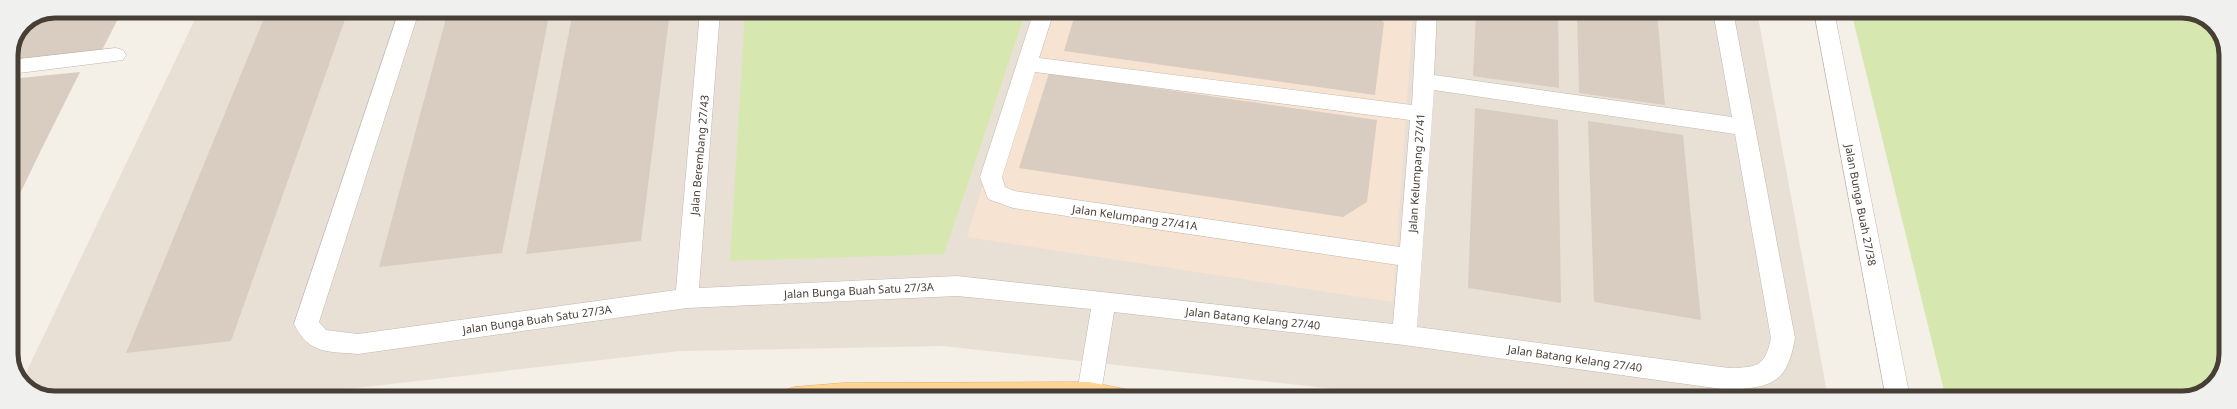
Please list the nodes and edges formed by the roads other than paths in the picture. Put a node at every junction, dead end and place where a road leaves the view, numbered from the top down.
1 (408, 18) edge
2 (709, 18) edge
3 (1042, 18) edge
4 (1427, 18) edge
5 (1724, 18) edge
6 (1825, 18) edge
7 (116, 55) dead end
8 (1027, 64) junction
9 (18, 66) edge
10 (1424, 81) junction
11 (1421, 114) junction
12 (1744, 127) junction
13 (1410, 258) junction
14 (687, 298) junction
15 (1104, 301) junction
16 (1404, 335) junction
17 (1089, 391) edge
18 (1897, 391) edge

1 - 14 street, Jalan Bunga Buah Satu 27/3A
2 - 14 street, Jalan Berembang 27/43
3 - 8 street
4 - 10 street, Jalan Kelumpang 27/41
5 - 12 street, Jalan Batang Kelang 27/40
6 - 18 street, Jalan Bunga Buah 27/38
7 - 9 street
8 - 11 street
8 - 13 street, Jalan Kelumpang 27/41A
10 - 11 street, Jalan Kelumpang 27/41
10 - 12 street
11 - 13 street, Jalan Kelumpang 27/41
12 - 16 street, Jalan Batang Kelang 27/40
13 - 16 street, Jalan Kelumpang 27/41
14 - 15 street, Jalan Bunga Buah Satu 27/3A
15 - 16 street, Jalan Batang Kelang 27/40
15 - 17 street

